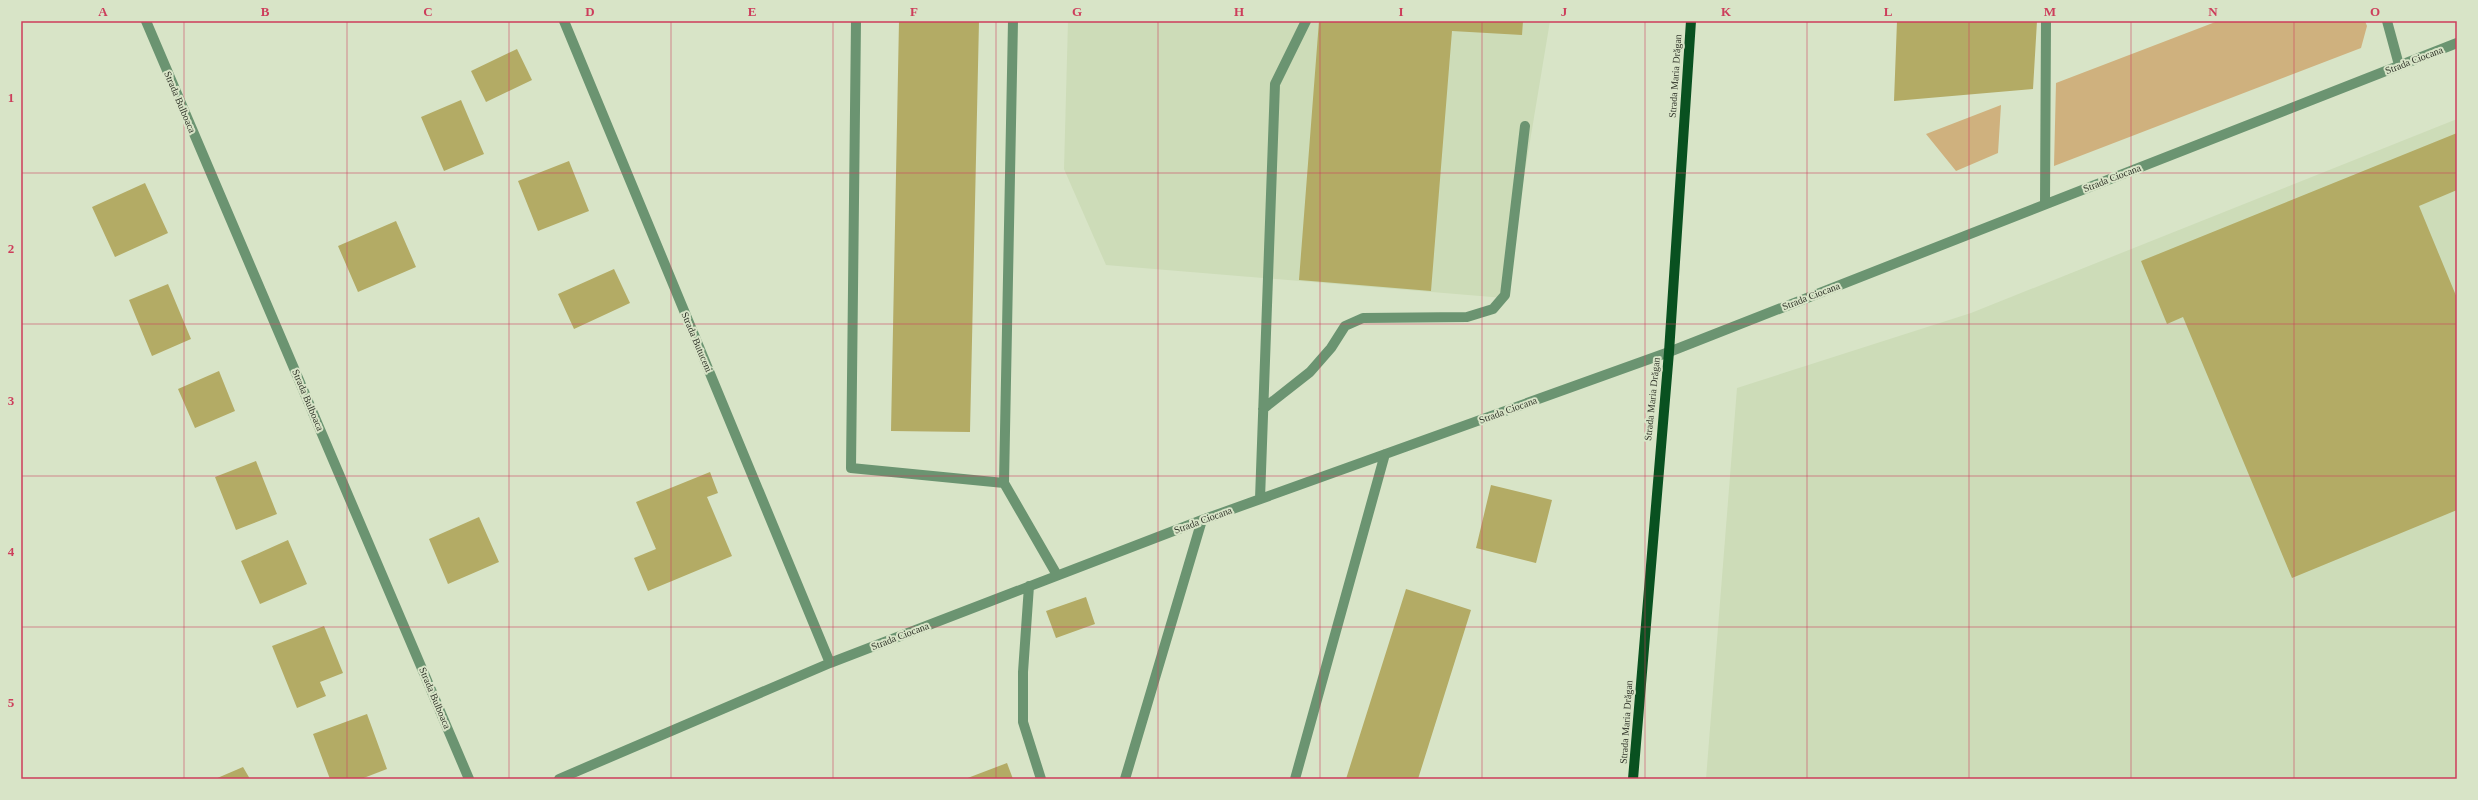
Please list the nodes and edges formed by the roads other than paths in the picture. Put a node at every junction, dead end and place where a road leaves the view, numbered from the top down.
1 (146, 21) edge
2 (564, 21) edge
3 (856, 21) edge
4 (1013, 21) edge
5 (1306, 21) edge
6 (1691, 21) edge
7 (2046, 21) edge
8 (2387, 21) edge
9 (2457, 43) edge
10 (2399, 65) junction
11 (1525, 126) dead end
12 (2045, 204) junction
13 (1669, 352) junction
14 (1263, 409) junction
15 (1385, 454) junction
16 (1004, 483) junction
17 (1260, 499) junction
18 (1202, 520) junction
19 (1057, 575) junction
20 (1029, 586) junction
21 (830, 663) junction
22 (469, 779) edge
23 (559, 779) edge
24 (1040, 779) edge
25 (1125, 779) edge
26 (1295, 779) edge
27 (1633, 779) edge

1 - 22 street, Strada Bulboaca
2 - 21 street, Strada Butuceni
3 - 16 street
4 - 16 street
5 - 14 street
6 - 13 main road, Strada Maria Drăgan
7 - 12 street
8 - 10 street
9 - 10 street, Strada Ciocana
10 - 12 street, Strada Ciocana
11 - 14 street
12 - 13 street, Strada Ciocana
13 - 15 street, Strada Ciocana
13 - 27 main road, Strada Maria Drăgan
14 - 17 street
15 - 17 street, Strada Ciocana
15 - 26 street
16 - 19 street
17 - 18 street, Strada Ciocana
18 - 19 street, Strada Ciocana
18 - 25 street
19 - 20 street, Strada Ciocana
20 - 21 street, Strada Ciocana
20 - 24 street
21 - 23 street, Strada Ciocana

